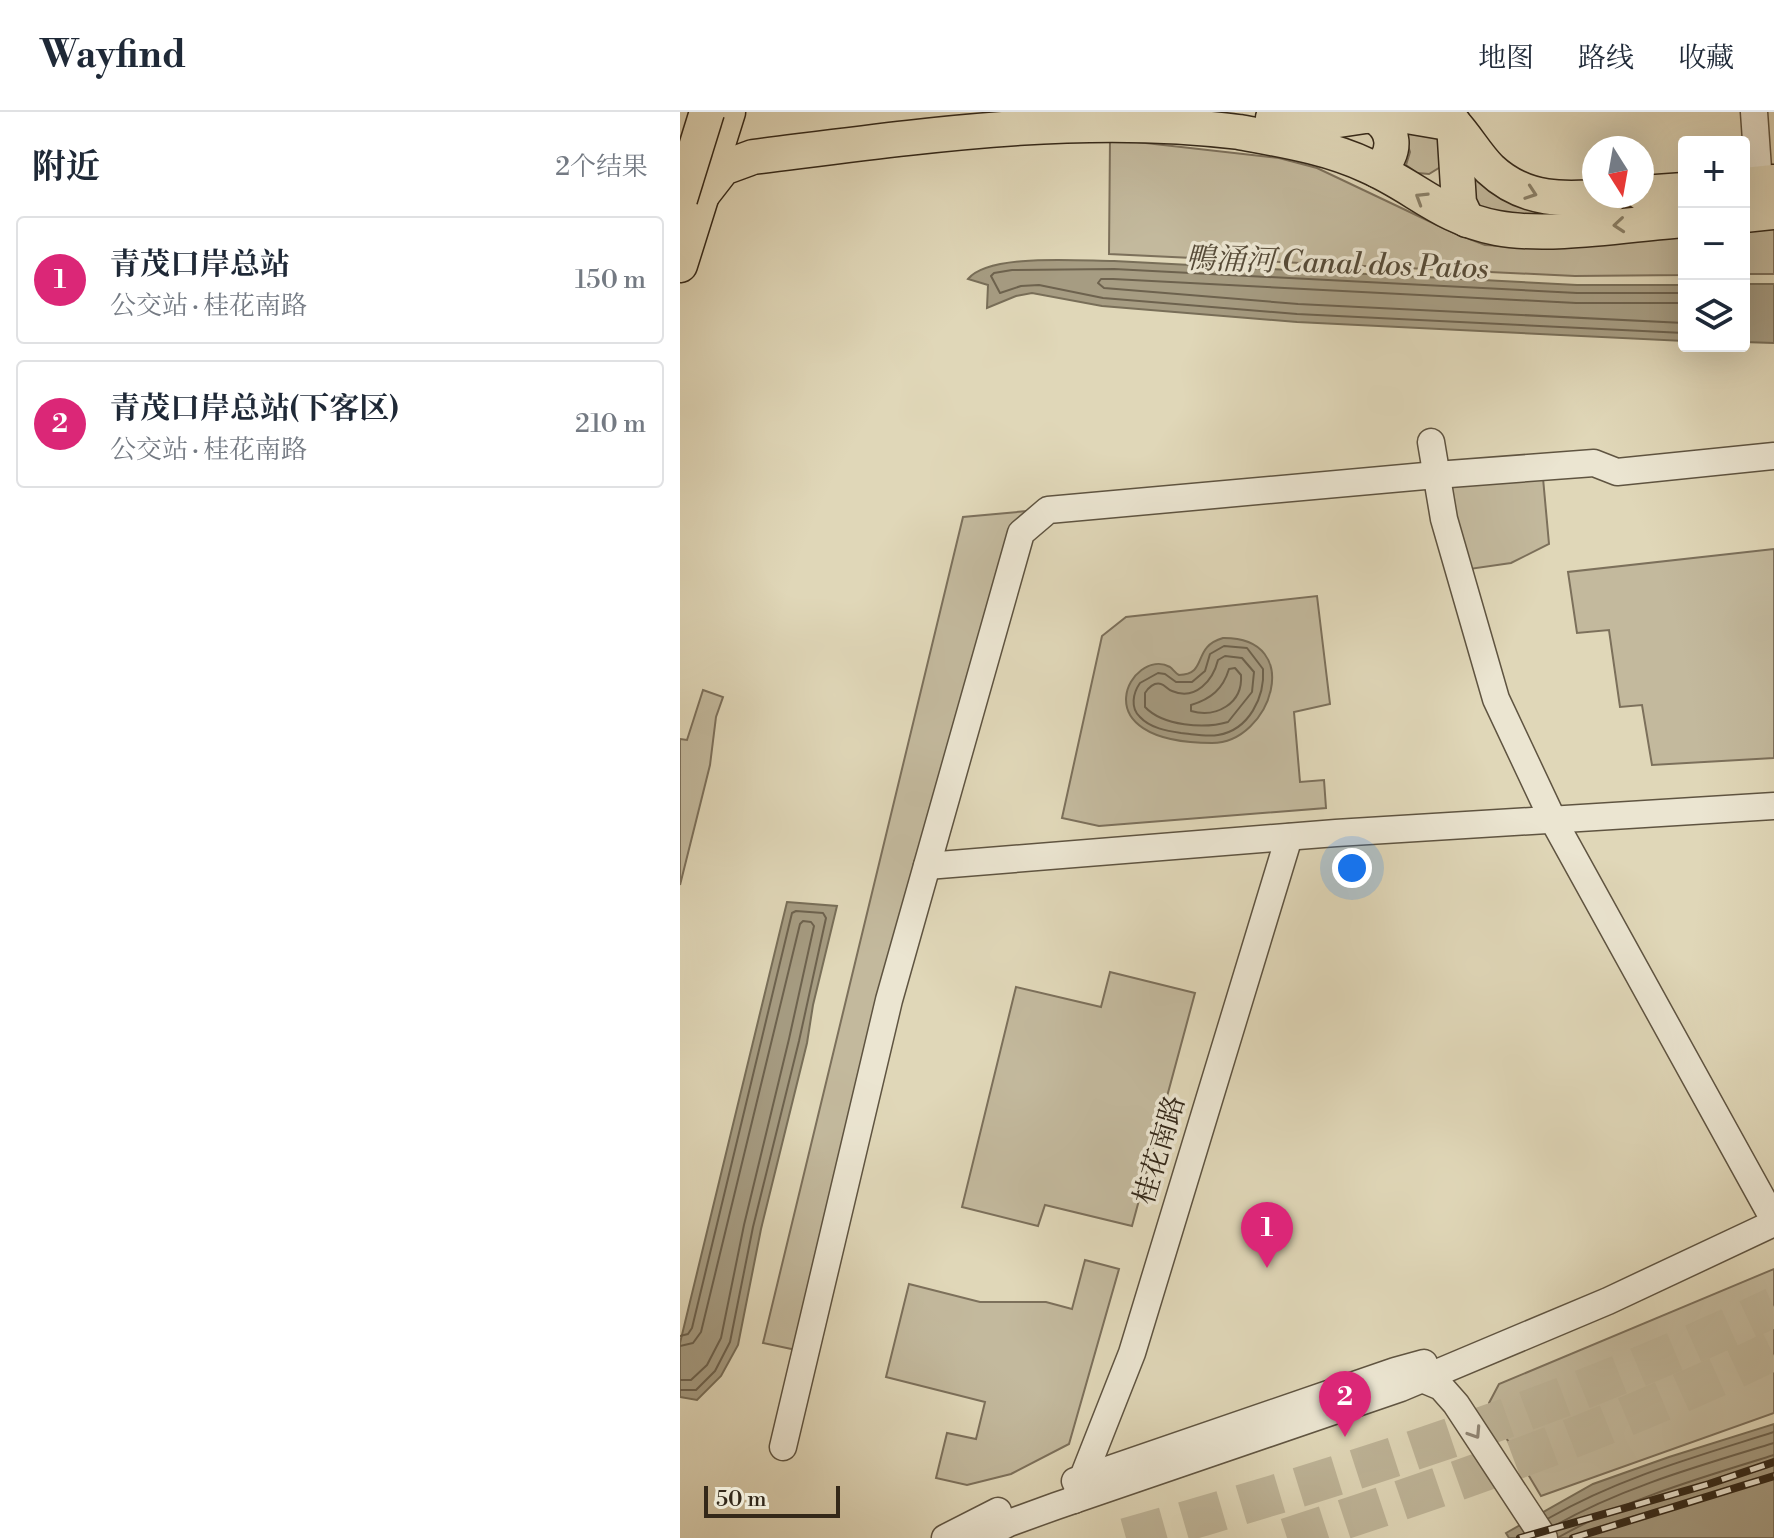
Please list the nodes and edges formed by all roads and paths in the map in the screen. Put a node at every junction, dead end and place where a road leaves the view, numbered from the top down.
1 (687, 112) edge
2 (955, 112) edge
3 (1233, 112) edge
4 (1754, 112) edge
5 (1380, 113) edge
6 (1285, 116) edge
7 (1454, 118) edge
8 (718, 122) edge
9 (680, 134) edge
10 (680, 153) edge
11 (1490, 168) junction
12 (1377, 170) junction
13 (1678, 190) edge
14 (1763, 191) edge
15 (1654, 192) edge
16 (691, 197) edge
17 (1582, 199) edge
18 (1750, 208) edge
19 (1463, 209) junction
20 (1678, 220) edge
21 (680, 265) edge
22 (1431, 442) dead end
23 (1774, 456) edge
24 (1436, 475) junction
25 (1774, 806) edge
26 (1552, 818) junction
27 (1289, 837) junction
28 (927, 866) junction
29 (1774, 1221) edge
30 (1475, 1355) junction
31 (1417, 1372) junction
32 (1456, 1404) junction
33 (783, 1447) dead end
34 (1079, 1489) junction
35 (945, 1538) edge
36 (980, 1538) edge
37 (1544, 1538) edge

1 - 9 main road
2 - 8 main road
3 - 6 main road
4 - 14 street
5 - 6 main road
5 - 7 main road
5 - 12 main road
7 - 11 main road
7 - 19 main road
8 - 10 main road
8 - 16 main road, bridge
11 -> 17 main road
11 - 19 main road
12 - 16 main road
19 -> 12 main road
13 - 15 main road
14 - 18 main road
16 - 21 main road
20 -> 19 main road
22 - 24 street
23 - 24 street
24 - 26 street
24 - 28 street
25 - 26 street
26 - 27 street
26 - 29 street
27 - 28 street
27 - 34 street, 桂花南路
28 - 33 street
29 - 30 street
30 - 31 street
30 - 32 street
31 - 32 street
31 - 34 street
32 -> 37 street
34 - 35 street
34 - 36 street

